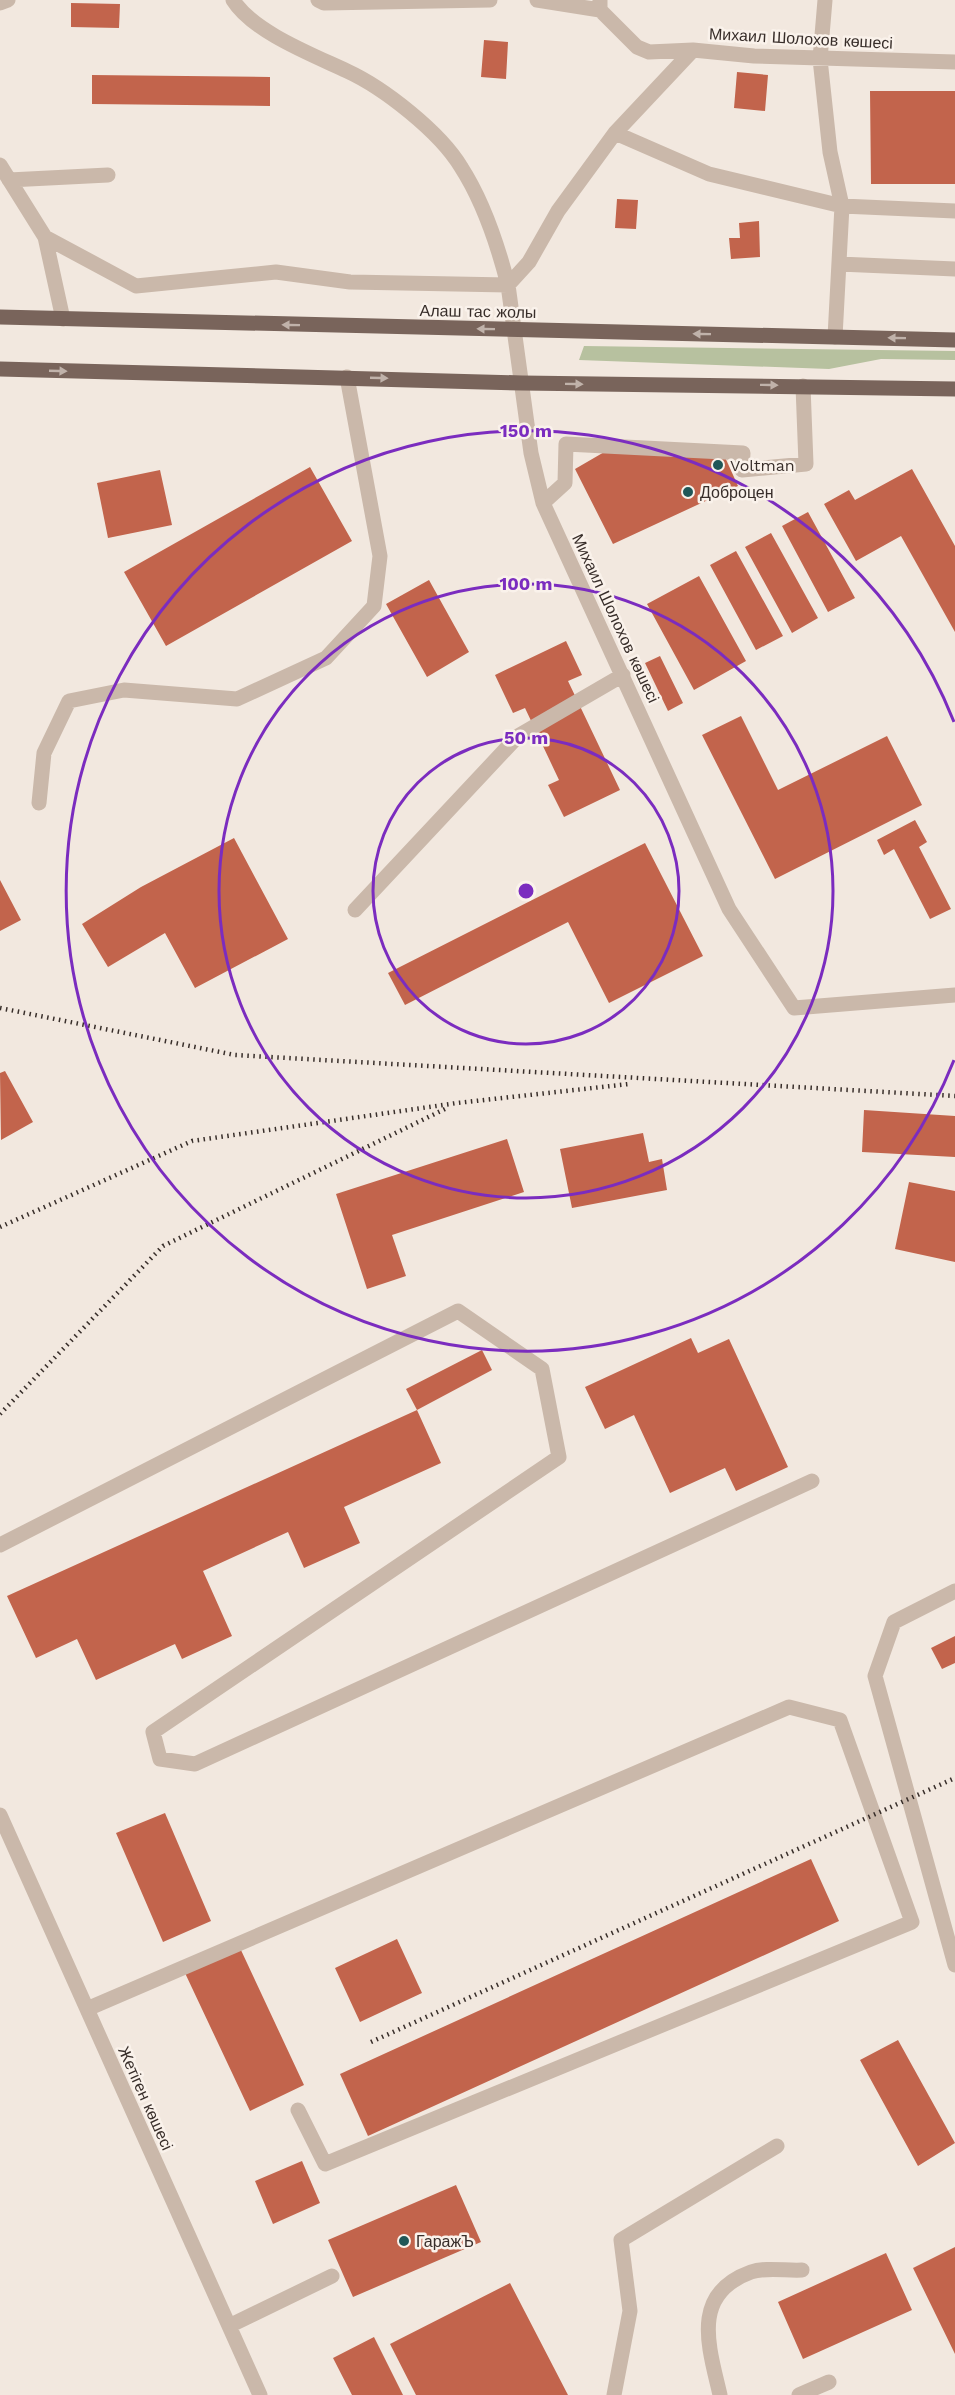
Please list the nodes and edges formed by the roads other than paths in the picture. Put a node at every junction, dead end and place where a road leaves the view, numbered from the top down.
1 (8, 0) edge
2 (233, 0) edge
3 (318, 0) edge
4 (490, 0) edge
5 (537, 0) edge
6 (825, 0) edge
7 (0, 3) edge
8 (600, 5) edge
9 (693, 50) junction
10 (820, 58) junction
11 (955, 62) edge
12 (615, 133) junction
13 (0, 165) edge
14 (108, 175) dead end
15 (9, 180) junction
16 (842, 206) junction
17 (955, 211) edge
18 (45, 237) junction
19 (839, 264) junction
20 (955, 269) edge
21 (508, 285) junction
22 (0, 317) edge
23 (63, 319) junction
24 (516, 330) junction
25 (835, 337) junction
26 (955, 340) edge
27 (0, 369) edge
28 (347, 377) junction
29 (522, 383) junction
30 (803, 386) junction
31 (955, 388) edge
32 (543, 503) junction
33 (623, 675) junction
34 (39, 803) dead end
35 (355, 910) dead end
36 (955, 995) edge
37 (812, 1481) dead end
38 (0, 1545) edge
39 (955, 1591) edge
40 (0, 1815) edge
41 (955, 1965) edge
42 (87, 2009) junction
43 (298, 2110) dead end
44 (777, 2146) dead end
45 (802, 2270) dead end
46 (332, 2276) dead end
47 (229, 2326) junction
48 (829, 2382) dead end
49 (260, 2395) edge
50 (614, 2395) edge
51 (720, 2395) edge
52 (799, 2395) edge

1 - 7 street
2 - 21 street, Михаил Шолохов көшесі
3 - 4 street
5 - 8 street
6 - 10 street
8 - 9 street
9 - 10 street, Михаил Шолохов көшесі
9 - 12 street, Михаил Шолохов көшесі
10 - 11 street, Михаил Шолохов көшесі
10 - 16 street
12 - 16 street
12 - 21 street, Михаил Шолохов көшесі
13 - 15 street
14 - 15 street
15 - 18 street
16 - 17 street
16 - 19 street
18 - 21 street
18 - 23 street
19 - 20 street
19 - 25 street
21 - 24 street, Михаил Шолохов көшесі
22 - 23 main road, Алаш тас жолы
24 -> 23 main road, Алаш тас жолы
25 -> 24 main road, Алаш тас жолы
24 - 29 street, Михаил Шолохов көшесі
26 -> 25 main road, Алаш тас жолы
27 -> 28 main road
28 -> 29 main road
28 - 34 street
29 -> 30 main road
29 - 32 street, Михаил Шолохов көшесі
30 - 31 main road
30 - 32 street
32 - 33 street, Михаил Шолохов көшесі
33 - 35 street
33 - 36 street, Михаил Шолохов көшесі
37 - 38 street
39 - 41 street
40 - 42 street, Жетіген көшесі
42 - 43 street
42 - 47 street, Жетіген көшесі
44 - 50 street
45 - 51 street
46 - 47 street
47 - 49 street, Жетіген көшесі
48 - 52 street

